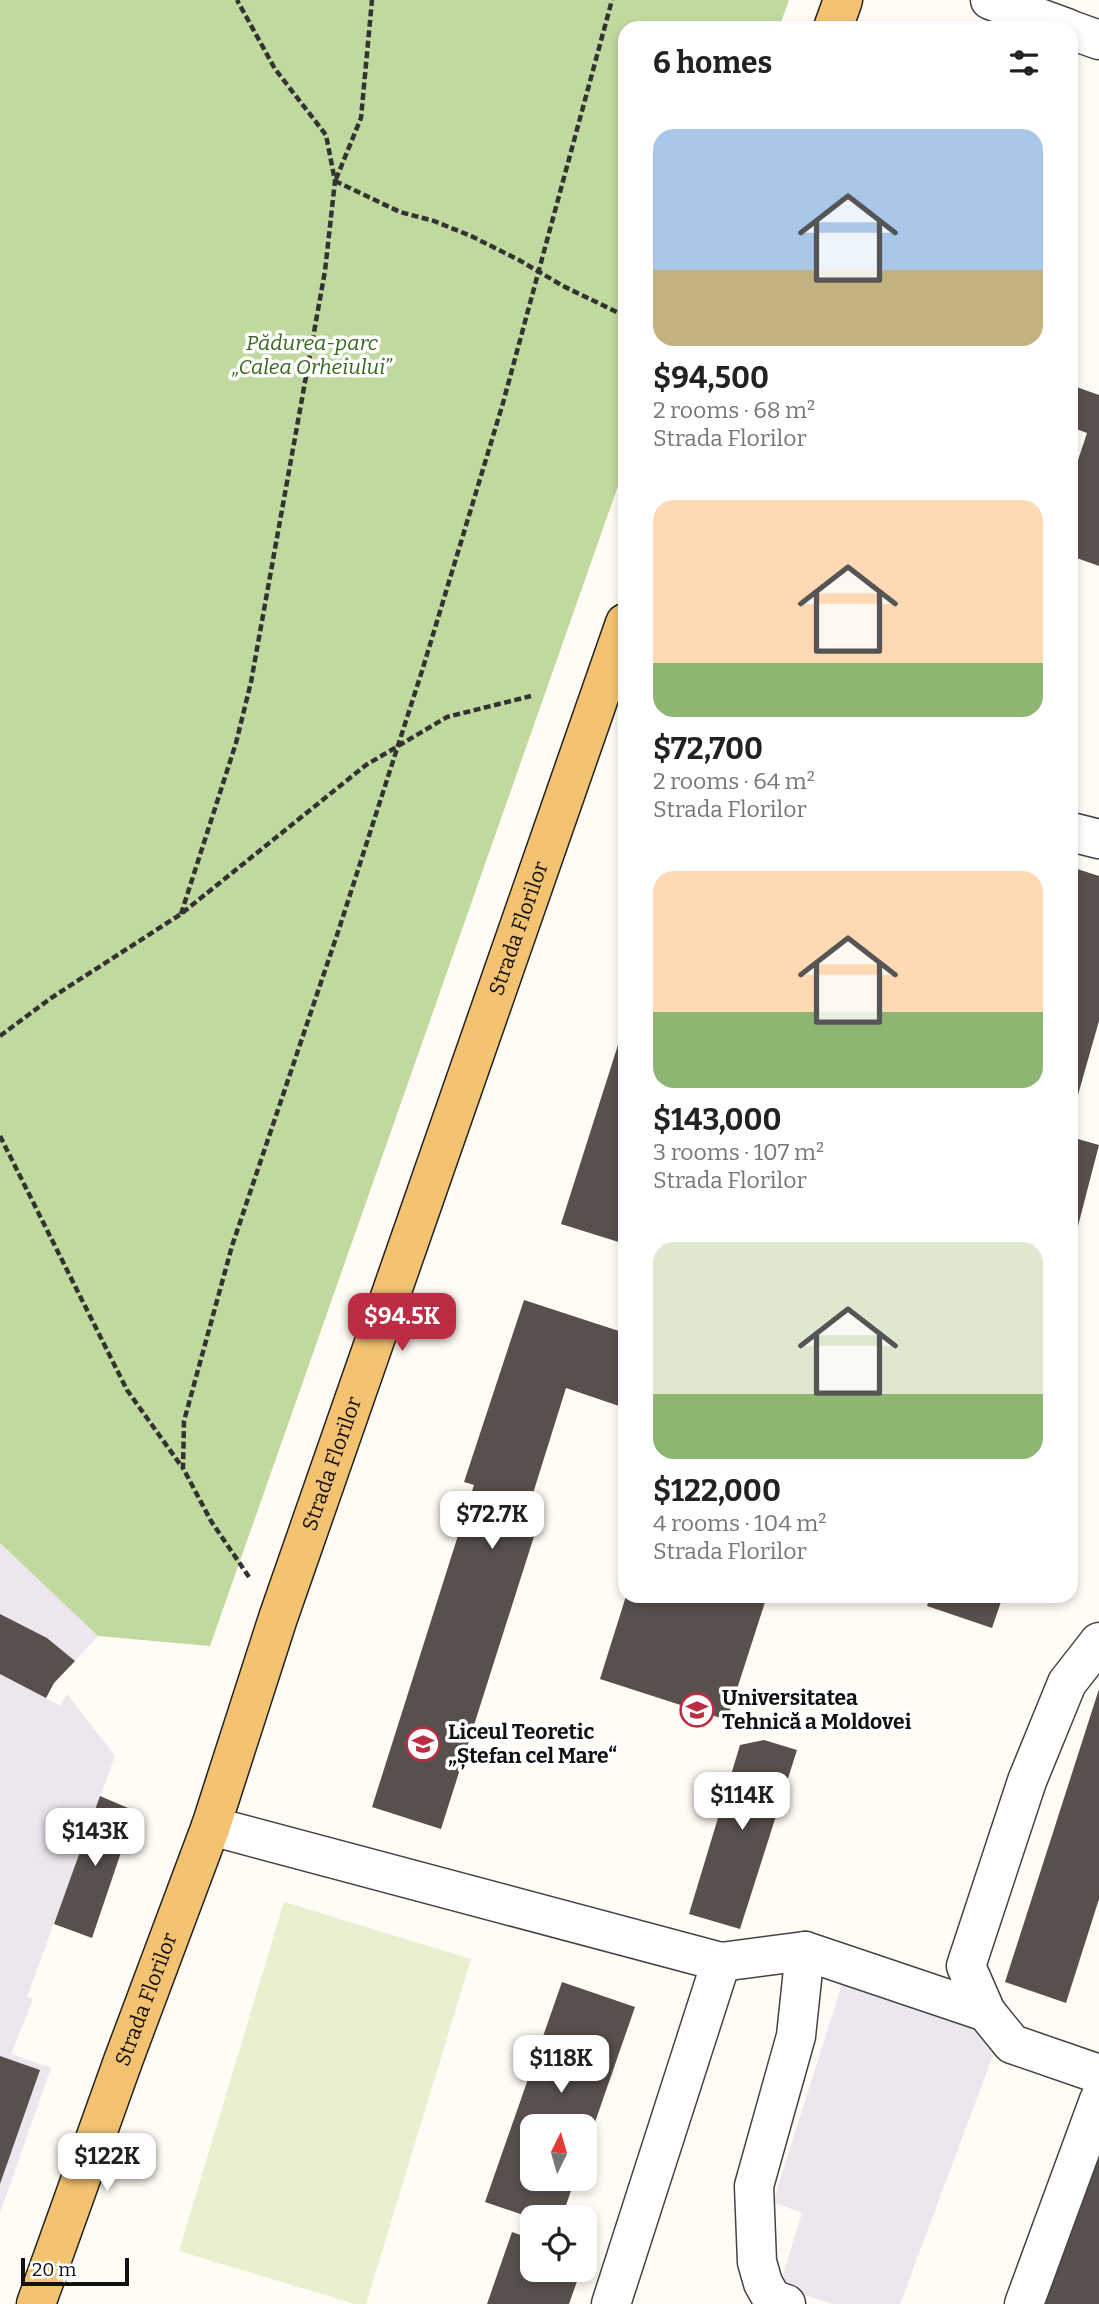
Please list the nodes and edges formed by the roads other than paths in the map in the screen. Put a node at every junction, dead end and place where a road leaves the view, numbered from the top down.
1 (843, 0) edge
2 (990, 0) edge
3 (1057, 19) edge
4 (836, 21) edge
5 (1078, 30) edge
6 (1099, 40) edge
7 (618, 664) edge
8 (615, 682) edge
9 (1078, 834) edge
10 (1099, 839) edge
11 (1099, 1642) edge
12 (211, 1826) junction
13 (805, 1951) junction
14 (720, 1962) junction
15 (986, 2011) junction
16 (1099, 2074) edge
17 (1099, 2100) edge
18 (36, 2304) edge
19 (611, 2304) edge
20 (786, 2304) edge
21 (1024, 2304) edge

1 - 4 main road
2 - 3 lane
5 - 6 lane
7 - 8 main road, Strada Florilor
8 - 12 main road, Strada Florilor
9 - 10 lane
11 - 15 lane
12 - 14 lane
12 - 18 main road, Strada Florilor
13 - 14 lane
13 - 15 lane
13 - 20 lane
14 - 19 lane
15 - 16 lane
17 - 21 lane

